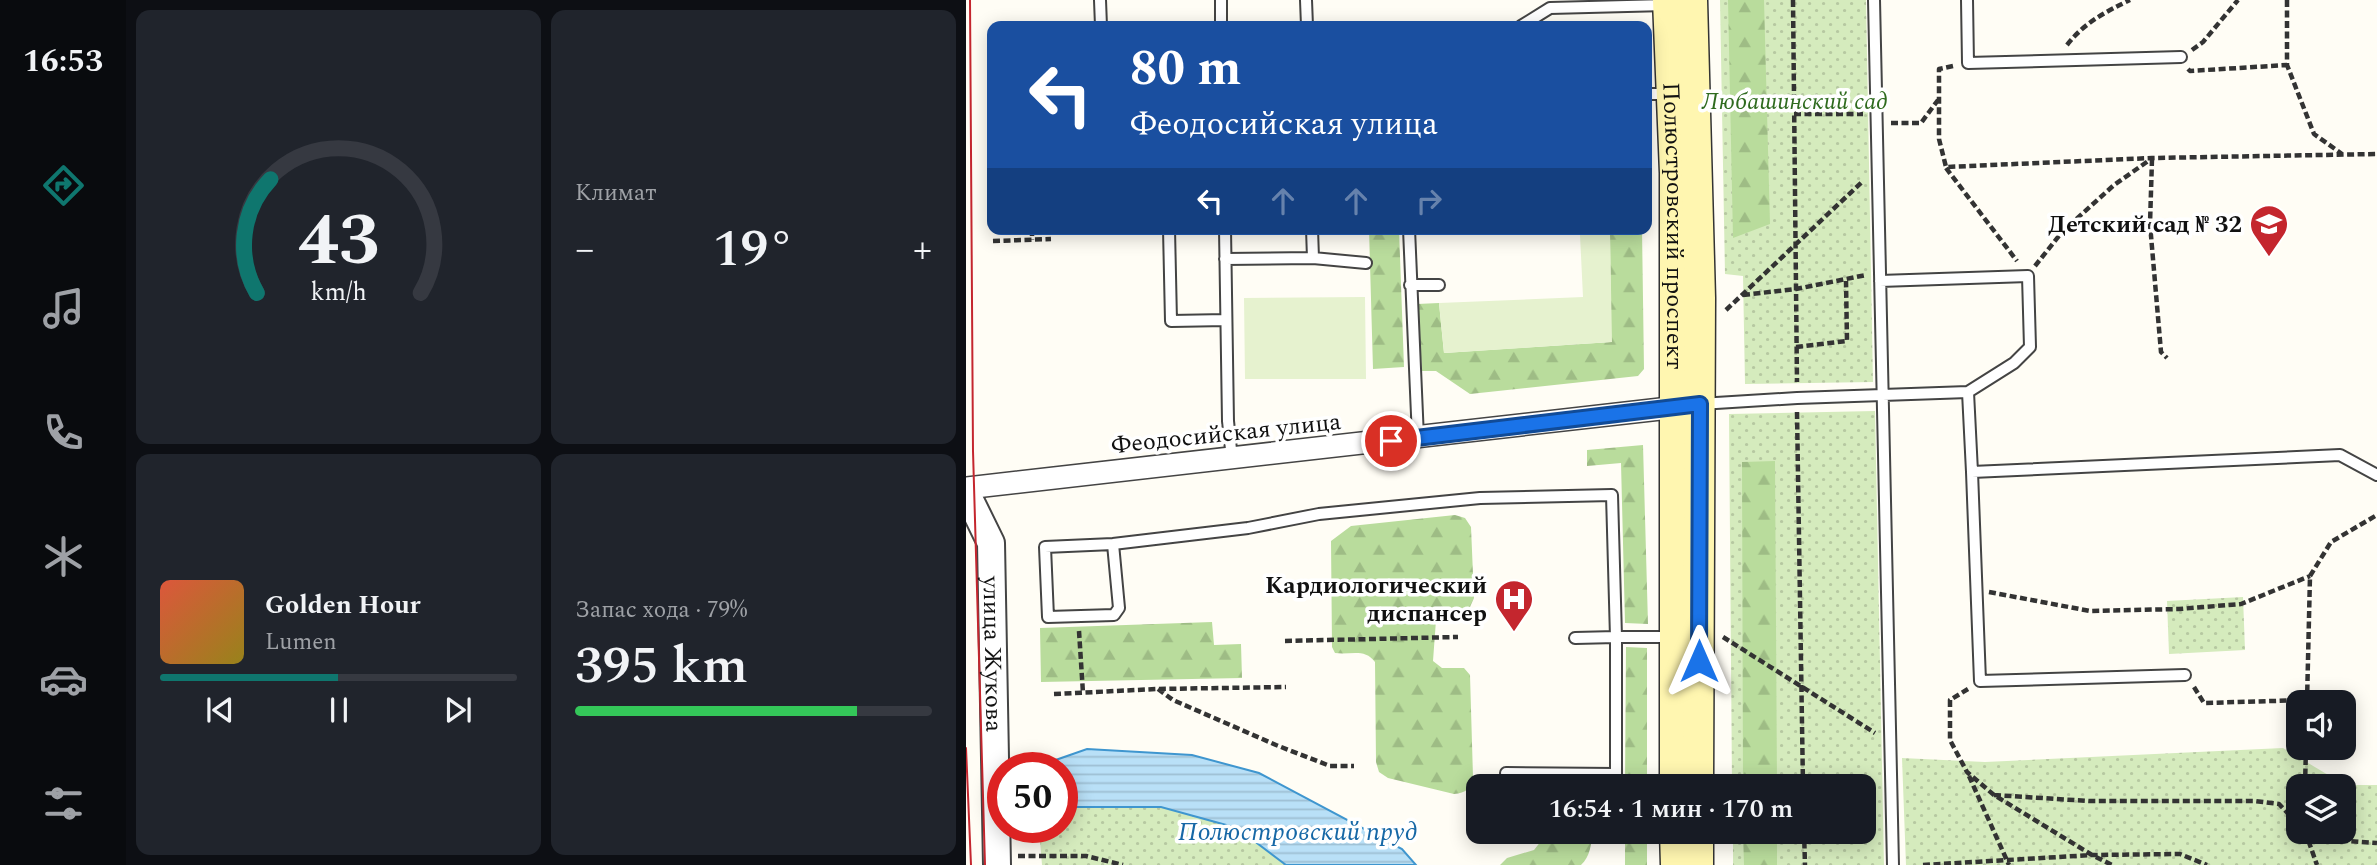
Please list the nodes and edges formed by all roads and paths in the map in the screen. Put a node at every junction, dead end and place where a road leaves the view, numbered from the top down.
1 (1100, 0) edge
2 (1221, 0) edge
3 (1306, 0) edge
4 (1874, 0) edge
5 (1966, 0) edge
6 (2130, 0) edge
7 (2238, 0) edge
8 (2287, 0) edge
9 (1680, 2) edge
10 (1101, 21) edge
11 (1221, 21) edge
12 (1307, 21) edge
13 (1529, 21) edge
14 (2182, 57) junction
15 (2056, 60) junction
16 (2287, 65) junction
17 (1939, 69) dead end
18 (1671, 94) edge
19 (1939, 98) junction
20 (1794, 114) dead end
21 (1876, 119) junction
22 (2377, 154) edge
23 (2343, 155) junction
24 (2152, 158) junction
25 (1877, 167) junction
26 (1946, 167) junction
27 (1032, 235) edge
28 (1169, 235) edge
29 (1225, 235) edge
30 (1312, 235) edge
31 (1409, 235) edge
32 (1051, 239) dead end
33 (1032, 240) junction
34 (992, 241) dead end
35 (1313, 258) junction
36 (1225, 259) junction
37 (1366, 263) dead end
38 (1880, 276) junction
39 (2028, 276) junction
40 (1846, 280) junction
41 (1410, 285) junction
42 (1439, 285) dead end
43 (1741, 295) junction
44 (1717, 318) dead end
45 (1226, 320) junction
46 (1796, 347) dead end
47 (2167, 358) dead end
48 (1968, 392) junction
49 (1882, 395) junction
50 (1688, 406) junction
51 (1418, 438) junction
52 (1232, 459) junction
53 (1972, 472) junction
54 (2377, 475) edge
55 (966, 490) edge
56 (2377, 515) edge
57 (1113, 544) junction
58 (2310, 576) junction
59 (1976, 589) junction
60 (1078, 616) junction
61 (1698, 636) junction
62 (1458, 637) dead end
63 (1616, 637) junction
64 (1575, 638) dead end
65 (1285, 641) dead end
66 (2185, 675) joint
67 (1980, 681) junction
68 (1286, 687) dead end
69 (1157, 689) junction
70 (2307, 690) edge
71 (1083, 693) junction
72 (1054, 694) dead end
73 (2286, 701) edge
74 (1890, 743) junction
75 (1354, 766) dead end
76 (1967, 772) junction
77 (1506, 773) dead end
78 (1677, 774) edge
79 (1698, 774) edge
80 (1994, 795) junction
81 (2286, 813) edge
82 (2356, 842) edge
83 (2377, 843) edge
84 (1675, 844) edge
85 (1698, 844) edge
86 (1804, 844) edge
87 (2310, 844) edge
88 (2092, 855) junction
89 (1007, 860) edge
90 (2009, 862) edge
91 (1123, 865) edge
92 (1676, 865) edge
93 (1698, 865) edge
94 (1805, 865) edge
95 (1893, 865) edge
96 (1923, 865) edge
97 (2112, 865) edge
98 (2207, 865) edge
99 (2317, 865) edge

1 - 10 lane
2 - 11 lane
3 - 12 lane
4 - 21 lane
5 - 15 lane
6 - 15 path
7 - 14 path
8 - 16 path
9 - 13 lane
9 - 18 main road, Полюстровский проспект
14 - 15 lane
14 - 16 path
16 - 23 path
17 - 19 path
18 - 50 main road, Полюстровский проспект
19 - 21 path
19 - 26 path
20 - 21 path
21 - 25 lane
22 - 23 path
23 - 24 path
24 - 26 path
24 - 39 path
24 - 47 path
25 - 38 lane
25 - 43 path
26 - 39 path
27 - 33 path
28 - 45 lane
29 - 36 lane
30 - 35 lane
31 - 41 lane
32 - 33 path
33 - 34 path
35 - 36 lane
35 - 37 lane
36 - 45 lane
38 - 39 lane
38 - 40 path
38 - 49 lane
39 - 48 lane
40 - 43 path
40 - 46 path
41 - 42 lane
41 - 51 lane
43 - 44 path
45 - 52 lane
48 - 49 lane
48 - 53 lane
49 - 50 lane
49 - 74 lane
50 - 51 street, Феодосийская улица
50 - 61 main road, Полюстровский проспект
51 - 52 street, Феодосийская улица
52 - 55 street, Феодосийская улица
53 - 54 lane
53 - 59 lane
55 - 89 street, улица Жукова
56 - 58 path
57 - 60 lane
57 - 60 lane
57 - 63 lane
58 - 59 path
58 - 70 path
59 - 67 lane
60 - 71 path
61 - 63 lane
61 - 74 path
61 - 78 main road, Полюстровский проспект
61 - 79 main road, Полюстровский проспект
62 - 65 path
63 - 64 lane
63 - 77 lane
66 - 67 lane
66 - 73 path
67 - 76 path
68 - 69 path
69 - 71 path
69 - 75 path
71 - 72 path
74 - 95 lane
76 - 80 path
76 - 90 path
80 - 81 path
80 - 88 path
82 - 83 path
84 - 92 main road
85 - 93 main road
86 - 94 path
87 - 99 path
88 - 90 path
88 - 97 path
88 - 98 path
89 - 91 path
90 - 96 path

